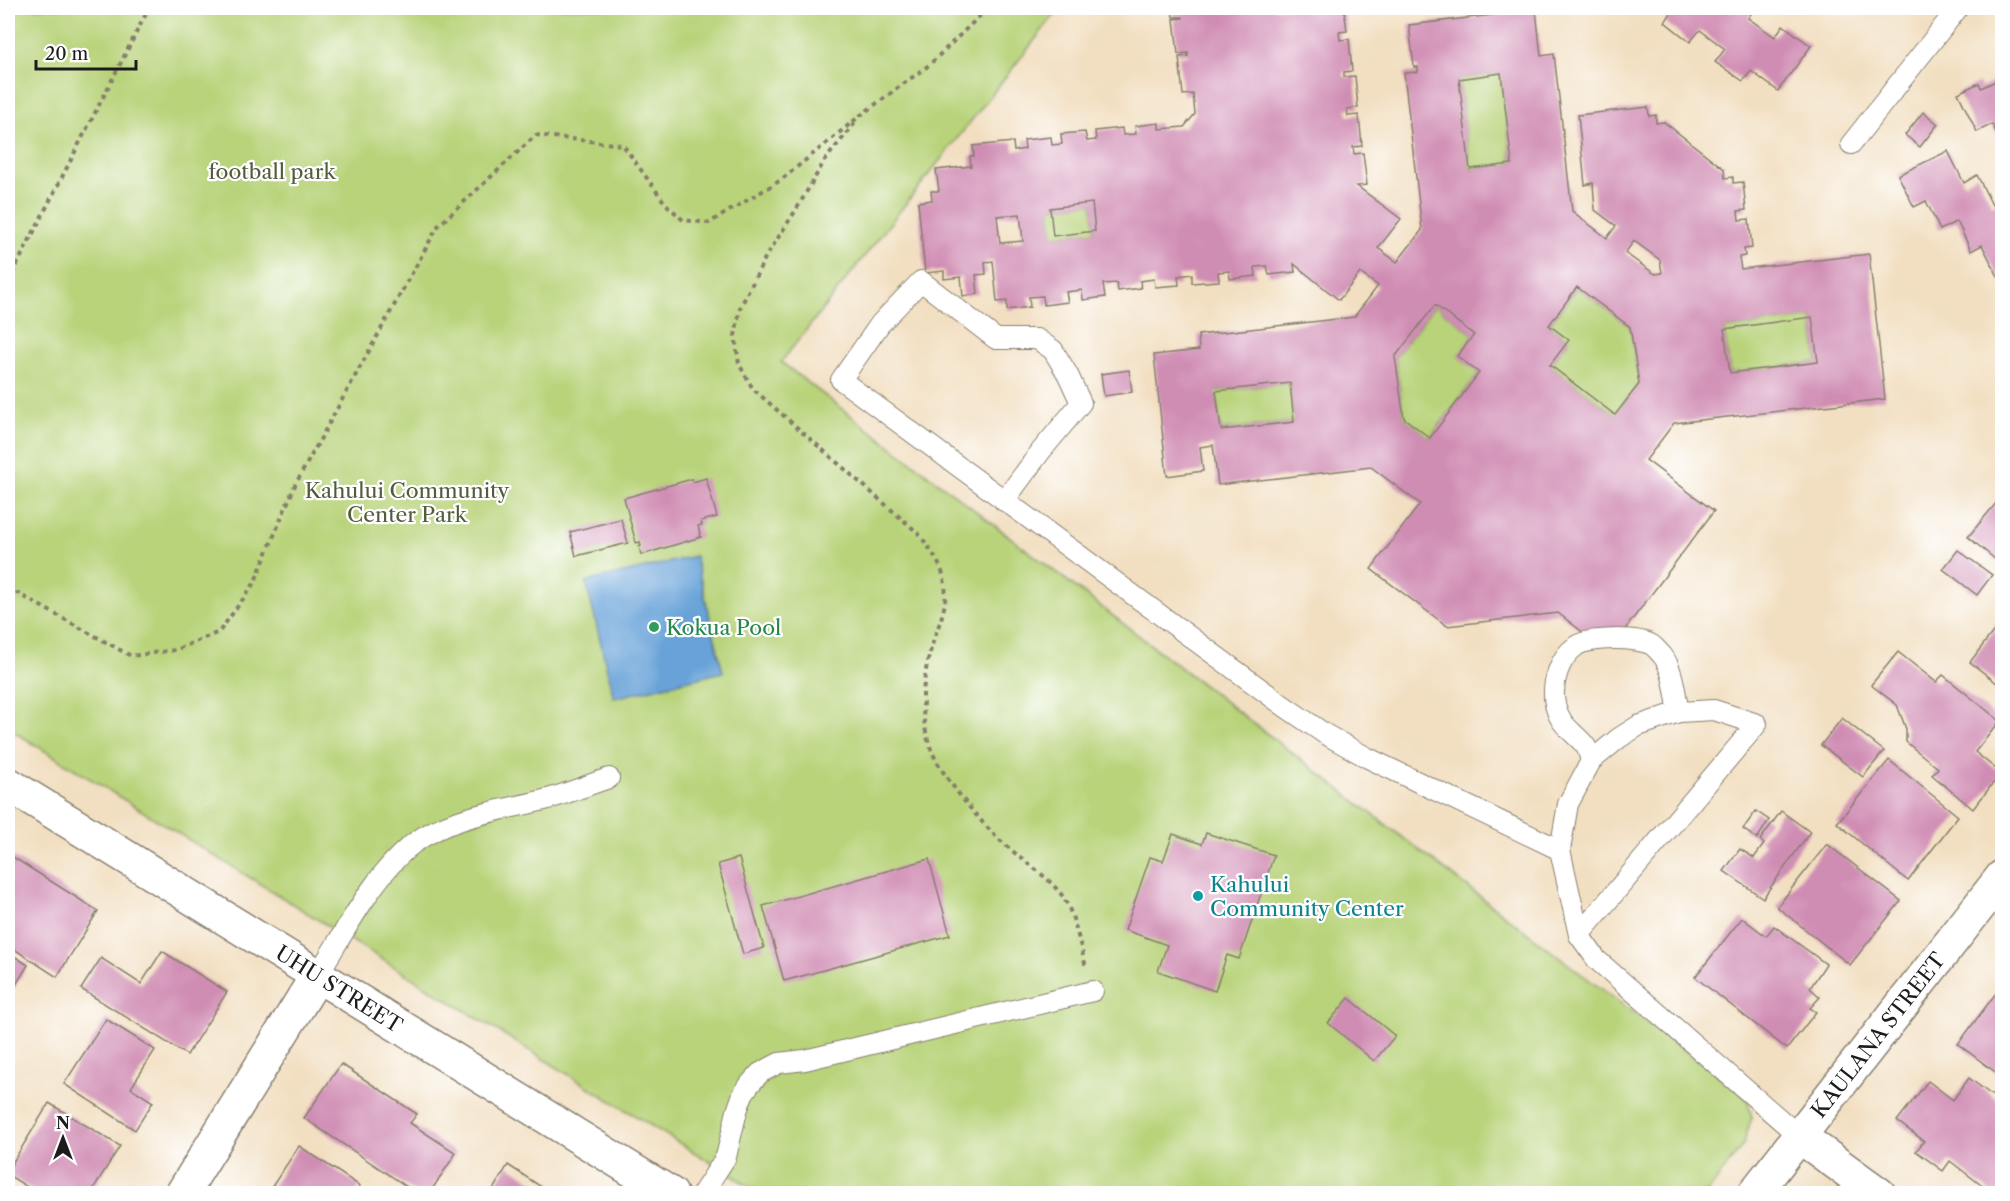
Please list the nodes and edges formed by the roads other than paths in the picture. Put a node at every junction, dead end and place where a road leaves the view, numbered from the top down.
1 (1958, 8) edge
2 (1851, 144) dead end
3 (1004, 501) junction
4 (1679, 712) junction
5 (1591, 761) junction
6 (609, 778) dead end
7 (8, 784) edge
8 (1560, 850) junction
9 (2002, 877) edge
10 (1579, 935) junction
11 (318, 976) junction
12 (1093, 991) road end
13 (1799, 1136) junction
14 (182, 1194) edge
15 (671, 1194) edge
16 (702, 1194) edge
17 (1754, 1194) edge
18 (1879, 1194) edge

1 - 2 lane
3 - 3 lane
3 - 8 lane
4 - 5 lane
4 - 5 lane
4 - 10 lane
5 - 8 lane
6 - 11 lane
7 - 11 street, UHU STREET
8 - 10 lane
9 - 13 street, KAULANA STREET
10 - 13 lane
11 - 14 street
11 - 15 street, UHU STREET
12 - 16 lane
13 - 17 street, KAULANA STREET
13 - 18 street

